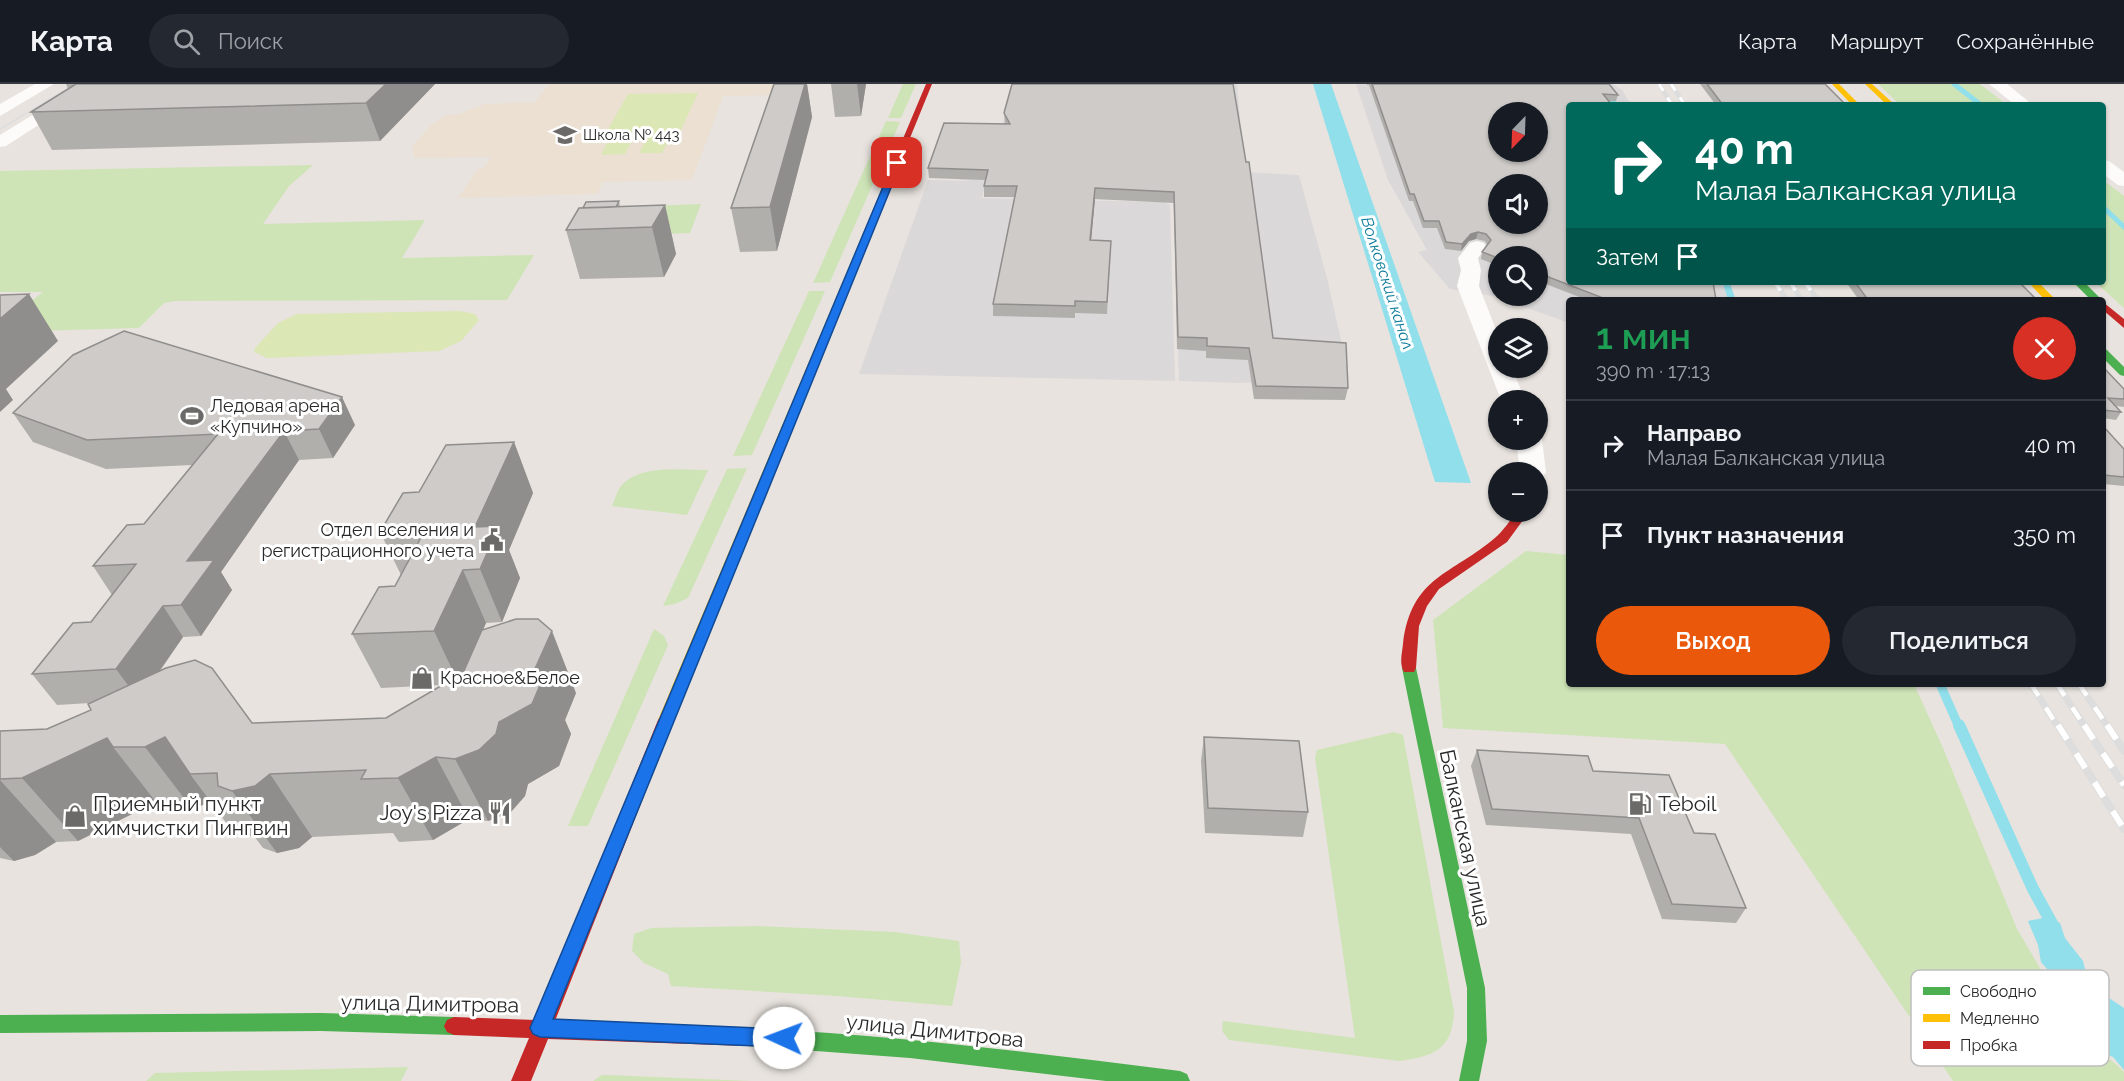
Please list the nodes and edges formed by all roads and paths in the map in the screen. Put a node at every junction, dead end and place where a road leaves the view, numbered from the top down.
1 (46, 84) edge
2 (94, 84) edge
3 (929, 84) edge
4 (1835, 84) edge
5 (1868, 84) edge
6 (1997, 84) edge
7 (1853, 102) edge
8 (1888, 102) edge
9 (2021, 102) edge
10 (0, 111) edge
11 (0, 142) edge
12 (2106, 167) edge
13 (2124, 181) edge
14 (1477, 247) dead end
15 (2036, 285) edge
16 (2081, 285) edge
17 (2048, 297) edge
18 (2094, 297) edge
19 (2106, 308) edge
20 (2124, 325) edge
21 (1488, 337) edge
22 (2106, 355) edge
23 (2124, 373) edge
24 (1515, 522) edge
25 (0, 1024) edge
26 (540, 1028) junction
27 (521, 1081) edge
28 (1180, 1081) edge
29 (1469, 1081) edge

1 - 10 street
2 - 11 street
3 - 26 street
4 - 7 street
5 - 8 street
6 - 9 street
12 - 13 street
14 - 21 street
15 - 17 street
16 - 18 street
19 - 20 street
22 - 23 street
24 - 29 street, Балканская улица
25 - 26 street, улица Димитрова
26 - 27 street
26 - 28 street, улица Димитрова

